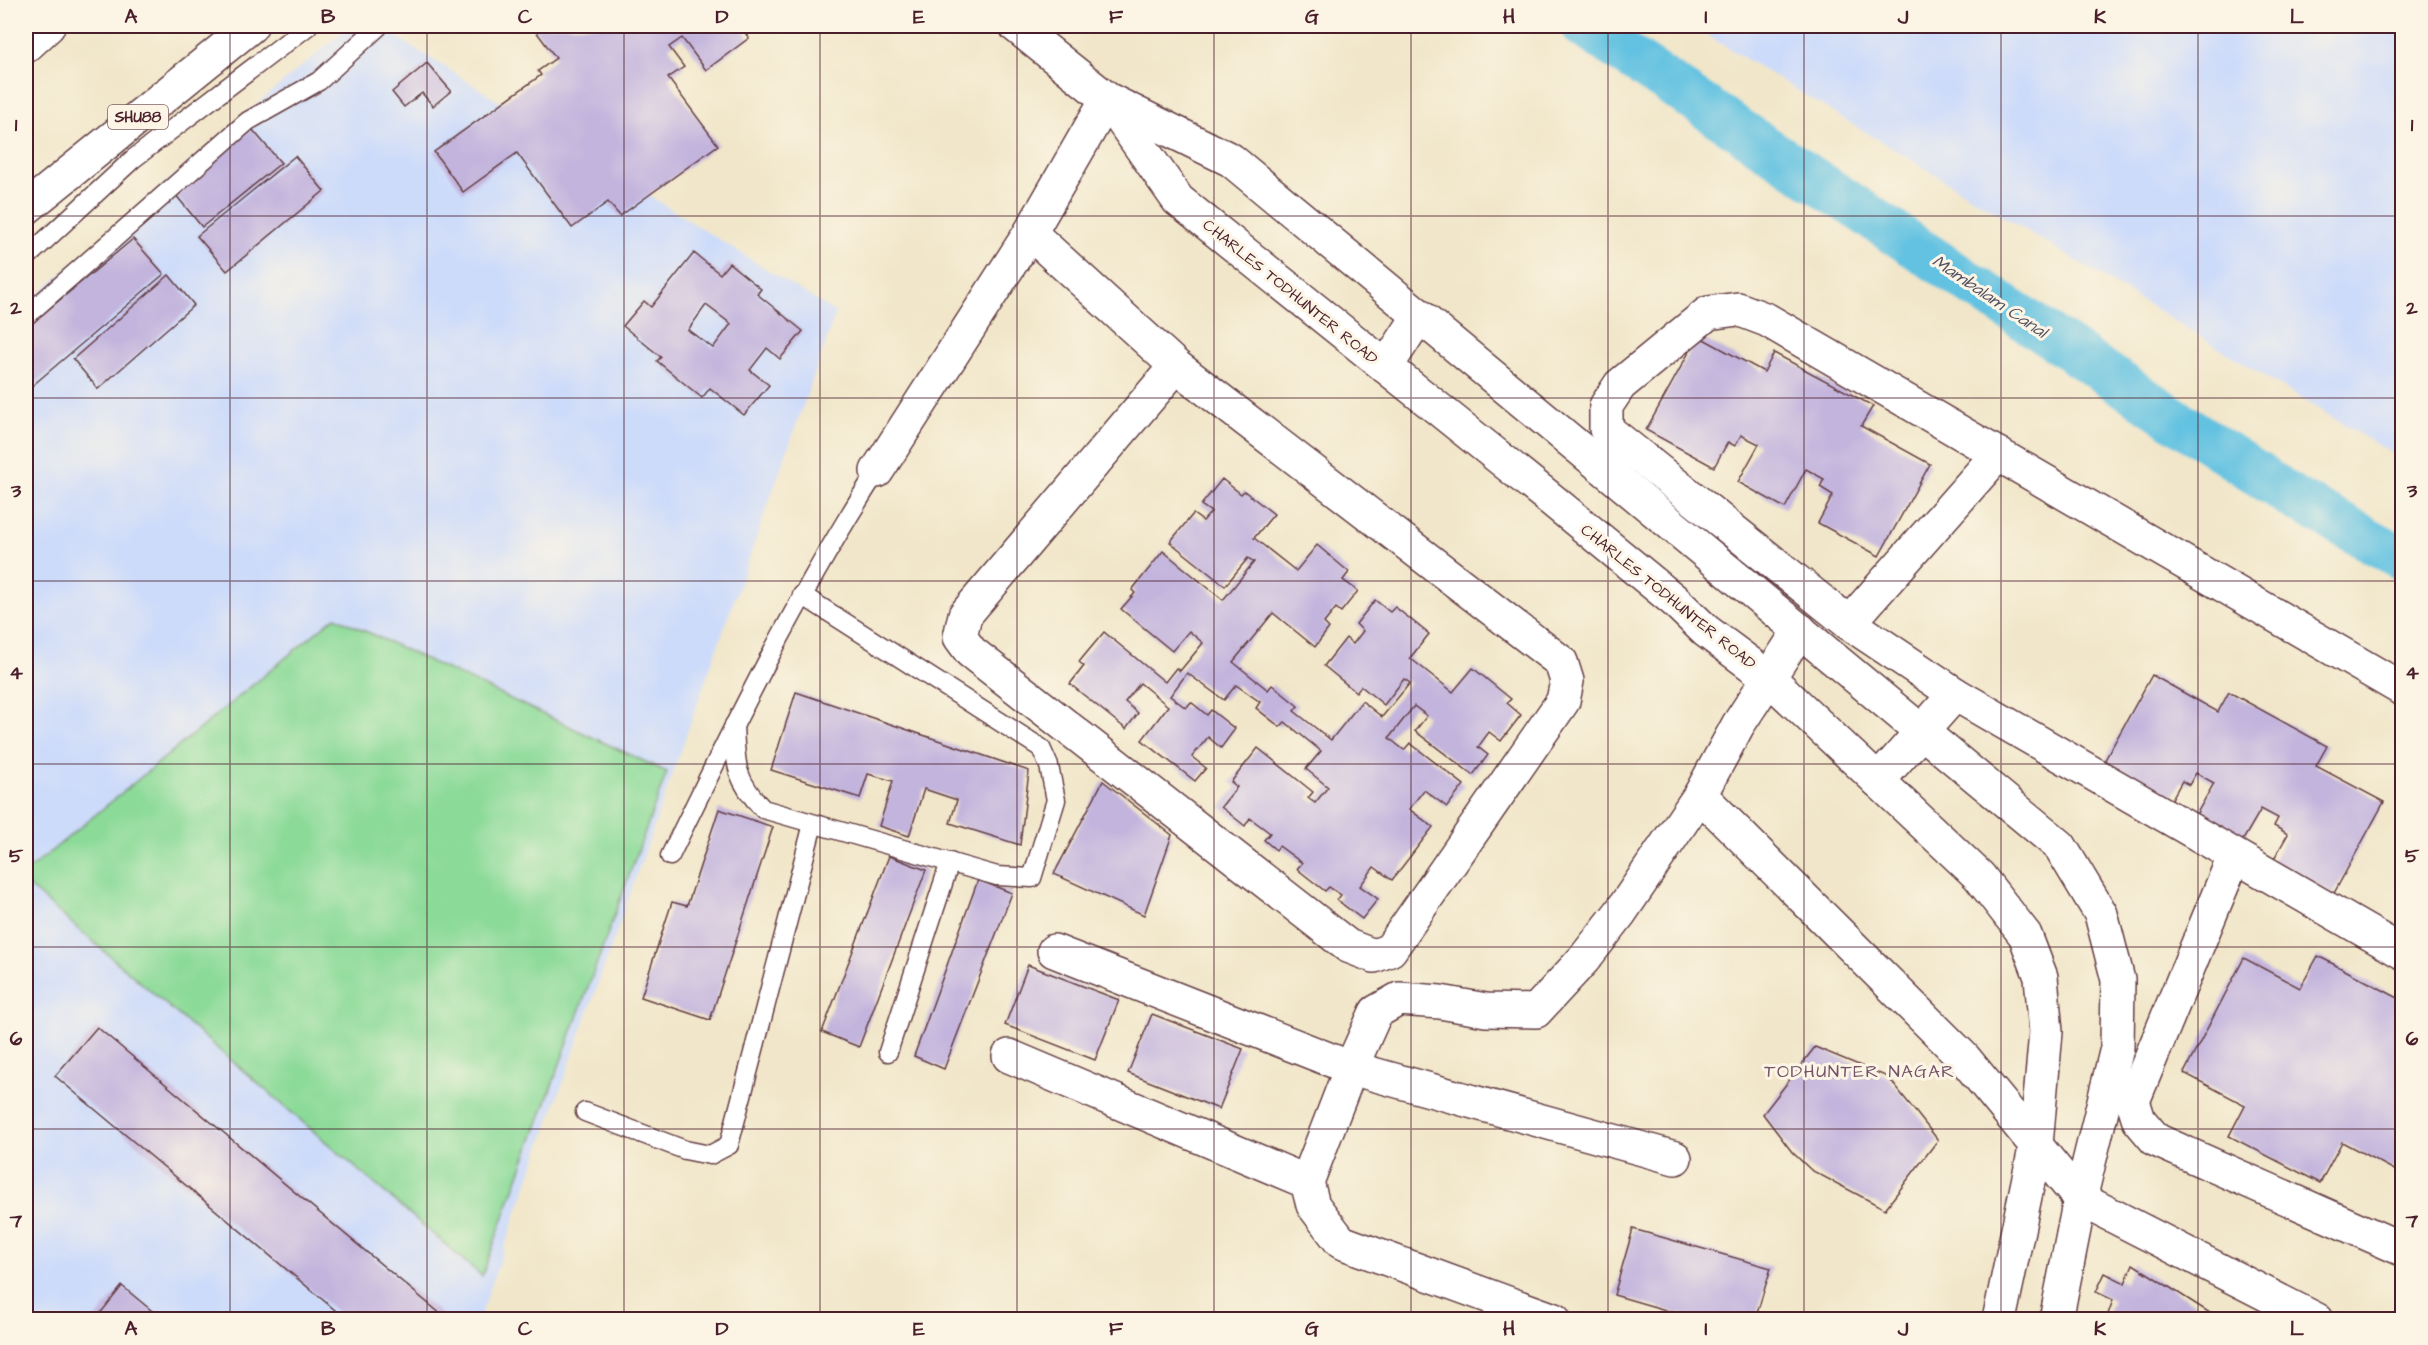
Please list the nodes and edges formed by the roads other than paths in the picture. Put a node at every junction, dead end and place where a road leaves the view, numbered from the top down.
1 (48, 26) edge
2 (251, 26) edge
3 (308, 26) edge
4 (379, 26) edge
5 (1016, 26) edge
6 (26, 46) edge
7 (1107, 99) junction
8 (26, 208) edge
9 (1030, 233) junction
10 (26, 258) edge
11 (26, 316) edge
12 (1419, 316) junction
13 (1176, 366) junction
14 (1386, 367) junction
15 (1998, 454) junction
16 (877, 471) joint
17 (802, 595) junction
18 (1849, 623) junction
19 (1800, 630) junction
20 (1768, 677) junction
21 (2403, 689) edge
22 (1955, 694) junction
23 (734, 725) junction
24 (1922, 731) junction
25 (1878, 781) junction
26 (1700, 795) junction
27 (813, 824) junction
28 (670, 856) dead end
29 (2234, 856) junction
30 (951, 862) junction
31 (1054, 951) dead end
32 (2403, 952) edge
33 (888, 1052) dead end
34 (1009, 1056) dead end
35 (1351, 1068) junction
36 (585, 1112) dead end
37 (2036, 1144) junction
38 (1675, 1158) dead end
39 (1306, 1182) junction
40 (2080, 1199) junction
41 (2403, 1249) edge
42 (1554, 1320) edge
43 (1999, 1320) edge
44 (2056, 1320) edge
45 (2317, 1320) edge

1 - 6 street
2 - 8 street, SHU88
3 - 10 lane
4 - 11 lane
5 - 7 street, CHARLES TODHUNTER ROAD
7 - 9 street
7 - 12 street
7 - 14 street, CHARLES TODHUNTER ROAD
9 - 13 street
9 - 16 street
12 - 14 street
12 - 19 street
13 - 13 street
14 - 20 street, CHARLES TODHUNTER ROAD
15 - 18 street
15 - 18 street
15 - 21 street
16 - 17 lane
17 - 23 lane
17 - 30 lane
18 - 22 street
19 - 20 street
19 - 24 street
20 - 25 street
20 - 26 street, CHARLES TODHUNTER ROAD
22 - 24 street
22 - 29 street
23 - 27 lane
23 - 28 lane
24 - 25 street
24 - 40 street
25 - 37 street
26 - 35 street, CHARLES TODHUNTER ROAD
26 - 37 street
27 - 30 lane
27 - 36 lane
29 - 32 street
29 - 41 street
30 - 33 lane
31 - 35 street
34 - 39 street
35 - 38 street
35 - 39 street
37 - 40 street
37 - 43 street
39 - 42 street
40 - 44 street
40 - 45 street

